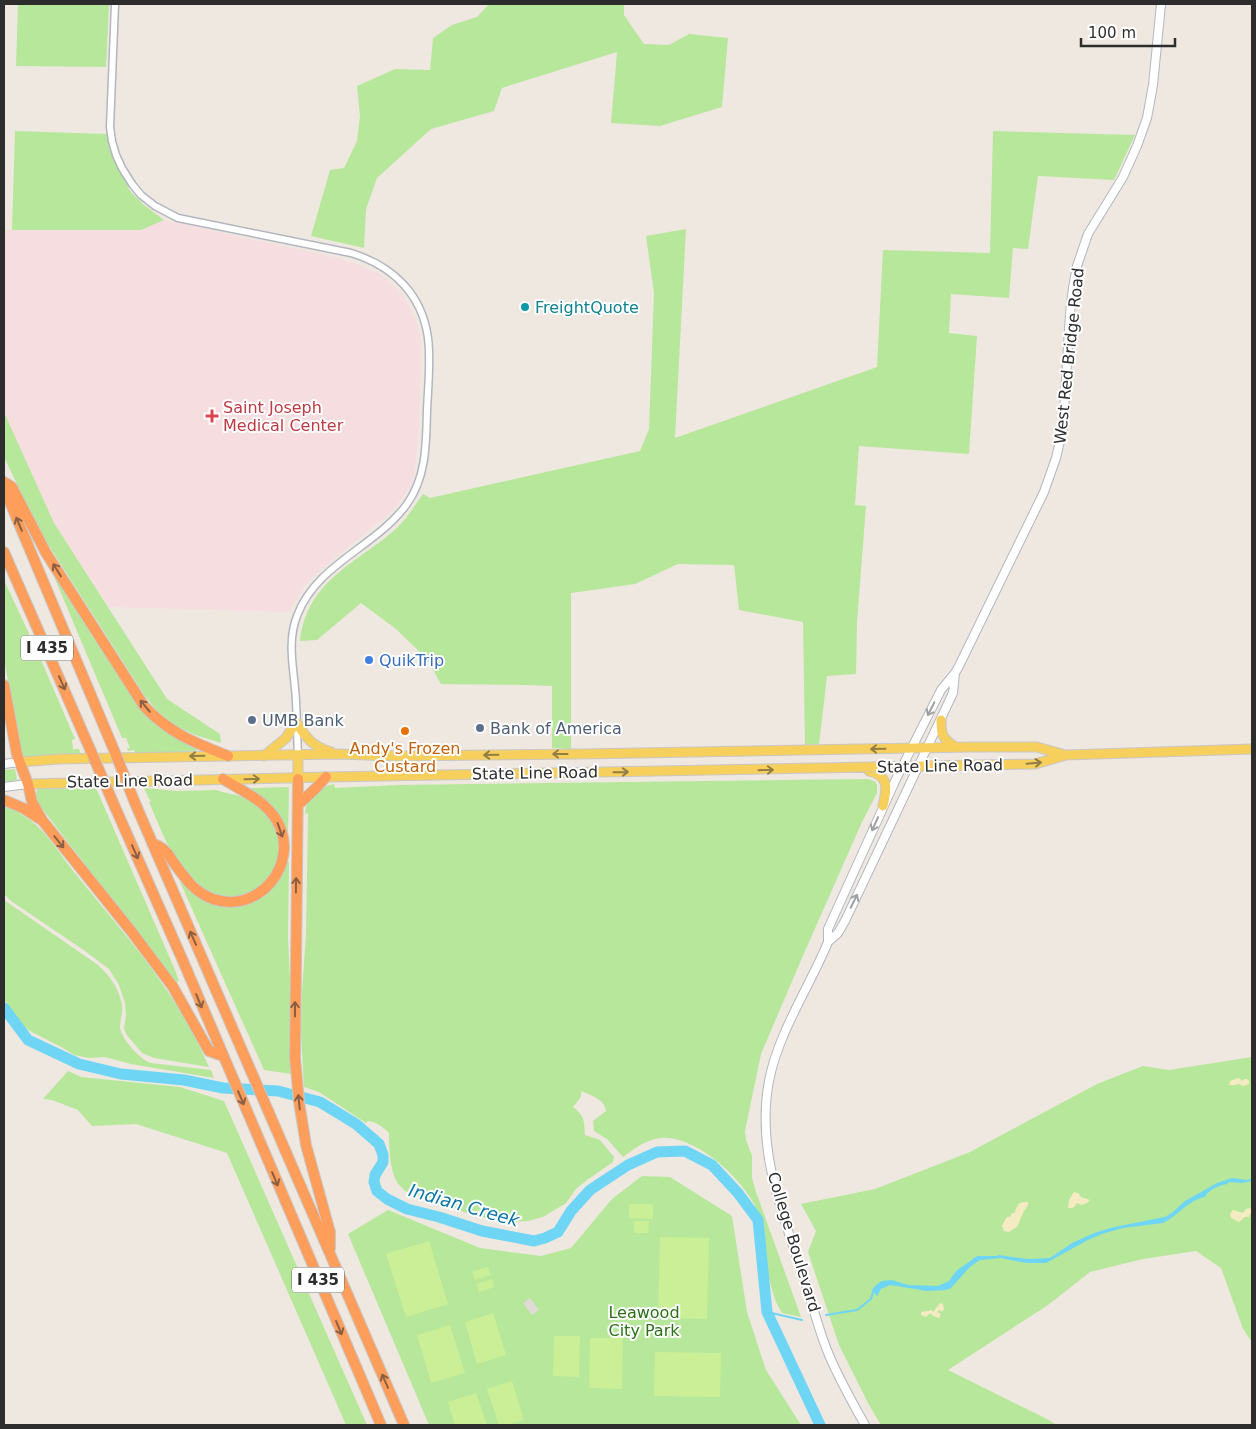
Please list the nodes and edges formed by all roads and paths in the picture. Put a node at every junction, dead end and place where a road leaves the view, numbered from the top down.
1 (115, 4) edge
2 (1161, 4) edge
3 (4, 482) edge
4 (4, 488) edge
5 (4, 552) edge
6 (955, 673) junction
7 (4, 686) edge
8 (9, 716) junction
9 (941, 720) junction
10 (296, 722) junction
11 (4, 733) edge
12 (955, 747) junction
13 (911, 748) junction
14 (928, 748) junction
15 (1252, 749) edge
16 (338, 754) junction
17 (298, 755) junction
18 (1066, 755) junction
19 (228, 756) junction
20 (264, 756) junction
21 (19, 762) junction
22 (4, 764) edge
23 (902, 767) junction
24 (919, 767) junction
25 (860, 768) junction
26 (326, 777) junction
27 (298, 778) junction
28 (223, 779) junction
29 (28, 784) junction
30 (4, 787) edge
31 (4, 800) edge
32 (298, 805) junction
33 (883, 806) junction
34 (42, 820) junction
35 (152, 843) junction
36 (828, 942) junction
37 (224, 1059) junction
38 (330, 1254) junction
39 (381, 1425) edge
40 (404, 1425) edge
41 (865, 1425) edge

1 - 10 street
2 - 6 main road, West Red Bridge Road
19 -> 3 highway
35 -> 4 highway, I 435, bridge
5 -> 37 highway, I 435, bridge
6 - 9 main road, West Red Bridge Road
6 -> 13 main road, West Red Bridge Road
7 - 8 highway
8 - 11 highway
8 - 21 highway
9 - 12 main road
9 - 14 main road, West Red Bridge Road
10 - 16 main road
10 - 17 street
10 - 20 main road
12 - 14 main road, State Line Road
12 - 18 main road, State Line Road
13 - 14 main road, State Line Road
13 -> 16 main road, State Line Road
13 - 23 main road, College Boulevard
14 - 24 main road, College Boulevard
15 - 18 main road, State Line Road
16 - 17 main road, State Line Road
17 - 20 main road, State Line Road
17 - 27 main road
24 -> 18 main road, State Line Road
19 - 20 main road, State Line Road
19 -> 21 main road, State Line Road
21 - 22 main road, State Line Road
21 - 29 highway
23 - 24 main road, State Line Road
23 - 25 main road, State Line Road
23 - 33 main road, College Boulevard
36 -> 24 main road, College Boulevard
26 -> 25 main road, State Line Road
25 - 33 main road
26 - 27 main road, State Line Road
26 - 32 highway
28 -> 27 main road, State Line Road
27 - 32 highway
28 - 29 main road, State Line Road
28 -> 35 highway
29 - 30 main road, State Line Road
29 - 34 highway
31 - 34 highway
38 -> 32 highway
33 -> 36 main road, College Boulevard
34 -> 37 highway
38 -> 35 highway, I 435
36 - 41 main road, College Boulevard
37 -> 39 highway, I 435
40 -> 38 highway, I 435

